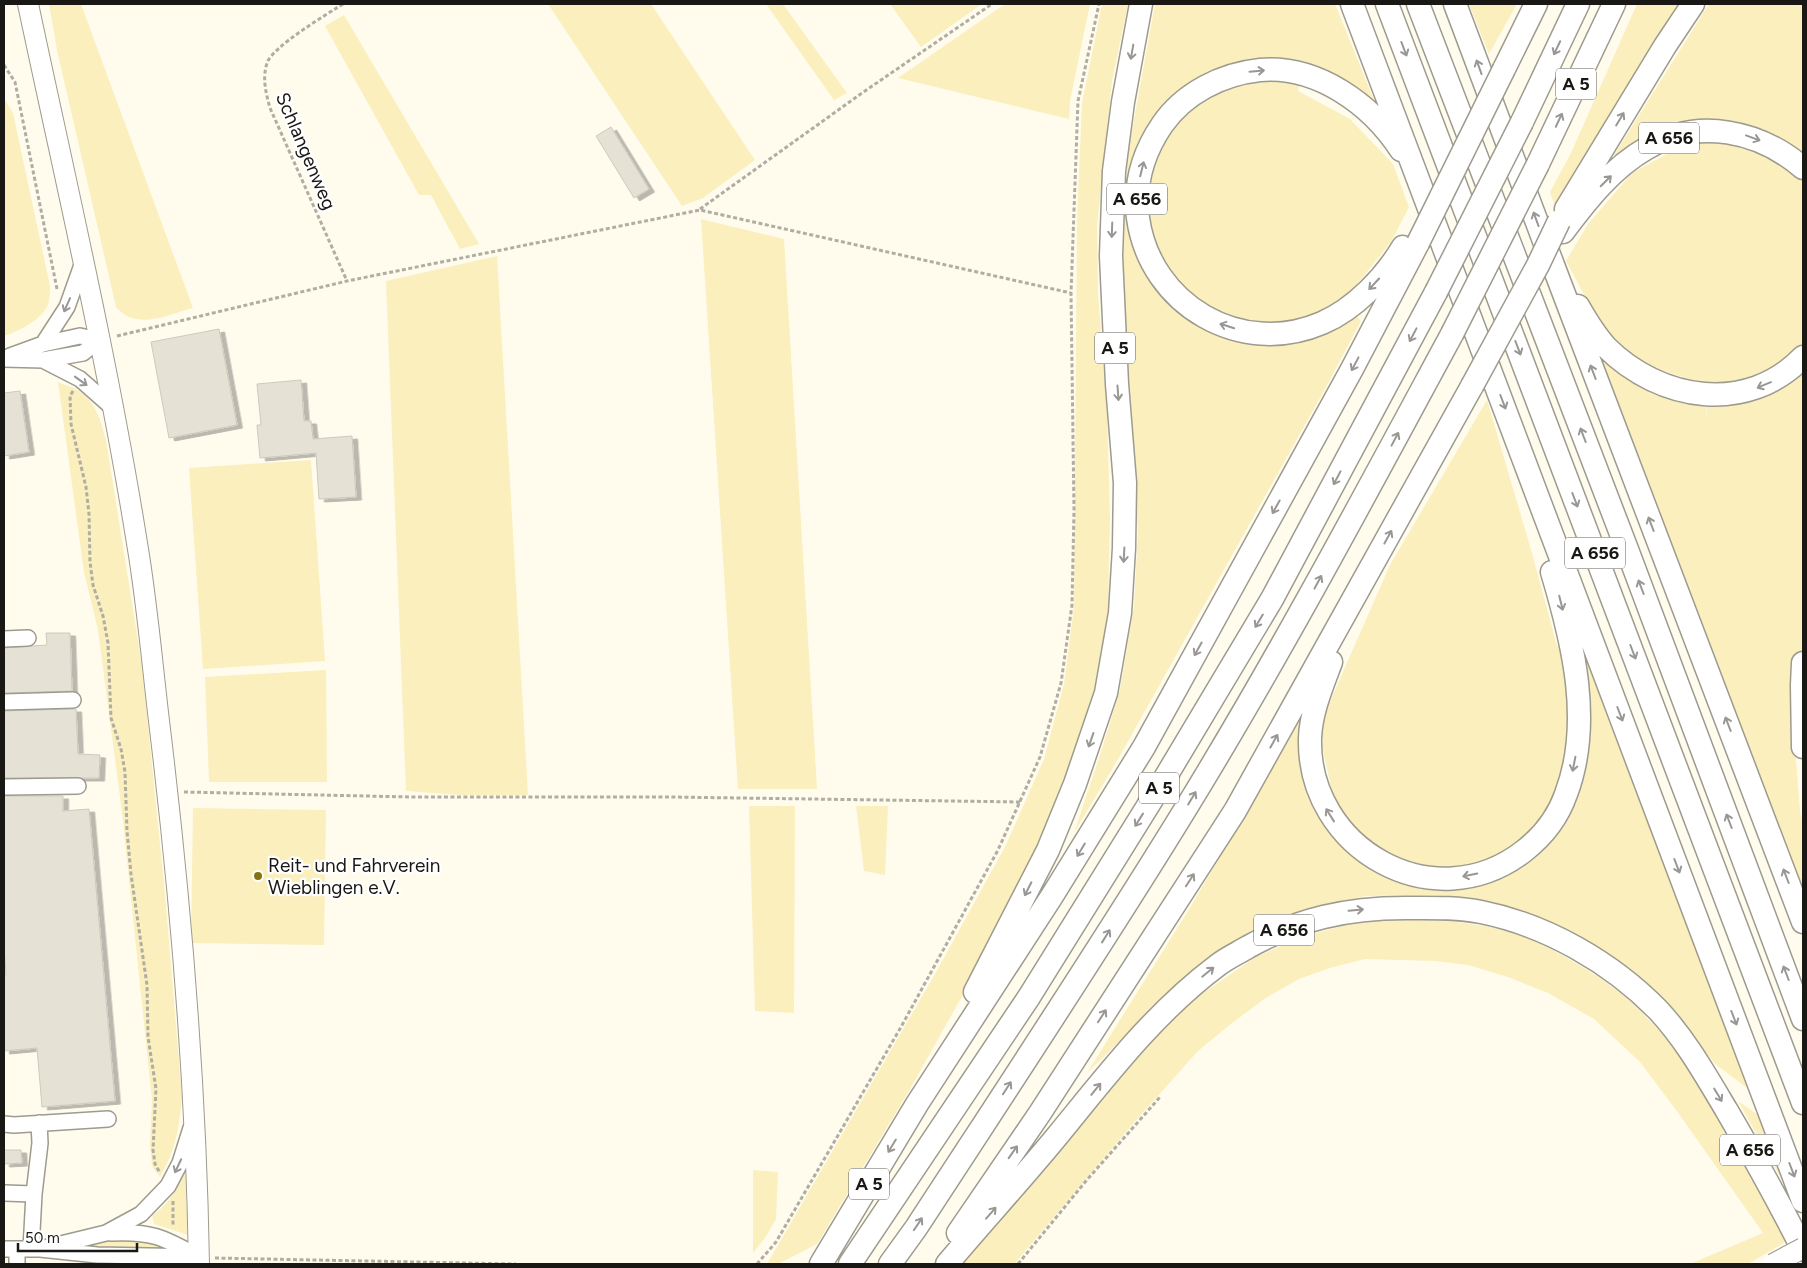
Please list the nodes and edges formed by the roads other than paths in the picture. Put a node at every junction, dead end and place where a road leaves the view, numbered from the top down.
1 (28, 4) edge
2 (1141, 4) edge
3 (1352, 4) edge
4 (1386, 4) edge
5 (1418, 4) edge
6 (1455, 4) edge
7 (1536, 4) edge
8 (1578, 4) edge
9 (1614, 4) edge
10 (1693, 4) edge
11 (1803, 168) edge
12 (1418, 176) junction
13 (1561, 226) junction
14 (1415, 237) junction
15 (83, 262) junction
16 (1545, 265) junction
17 (100, 340) junction
18 (43, 344) junction
19 (1803, 357) edge
20 (4, 359) edge
21 (43, 360) junction
22 (114, 410) junction
23 (1535, 488) junction
24 (1365, 580) junction
25 (28, 638) dead end
26 (4, 639) edge
27 (1803, 663) edge
28 (73, 700) dead end
29 (4, 702) edge
30 (1803, 747) edge
31 (78, 786) dead end
32 (4, 787) edge
33 (1803, 922) edge
34 (1803, 1019) edge
35 (1803, 1103) edge
36 (917, 1104) junction
37 (108, 1119) dead end
38 (194, 1120) junction
39 (39, 1123) junction
40 (4, 1124) edge
41 (4, 1193) edge
42 (34, 1194) junction
43 (1803, 1201) edge
44 (106, 1233) junction
45 (1803, 1249) edge
46 (22, 1252) edge
47 (96, 1256) junction
48 (199, 1261) edge
49 (112, 1264) edge
50 (821, 1264) edge
51 (850, 1264) edge
52 (890, 1264) edge
53 (936, 1264) edge
54 (947, 1264) edge
55 (1773, 1264) edge

1 - 15 main road
2 -> 36 highway, A 5
3 - 12 highway
4 -> 35 highway, A 656
34 -> 5 highway, A 656
16 -> 6 highway
7 - 14 highway, bridge
8 -> 51 highway, A 5, bridge
52 -> 9 highway, A 5, bridge
13 -> 10 highway
13 -> 11 highway, A 656
14 -> 12 highway, A 656
12 -> 23 highway
13 - 16 highway, A 656, bridge
14 -> 36 highway, A 5
15 - 17 main road
15 -> 18 street
19 -> 16 highway
24 -> 16 highway, bridge
33 -> 16 highway
17 - 18 street
17 - 21 street
17 - 22 main road
18 - 20 street
20 - 21 street
21 -> 22 street
22 - 38 main road
23 -> 24 highway
23 -> 43 highway, A 656
53 -> 24 highway
25 - 26 street
27 - 30 highway
28 - 29 street
31 - 32 street
36 -> 50 highway, A 5
37 - 39 street
38 -> 44 street
38 - 48 main road
39 - 40 street
39 - 42 street
41 - 42 street
42 - 46 street
44 - 46 street
44 - 48 street
54 -> 45 highway, A 656
45 - 55 main road, bridge
46 - 47 street
47 - 48 street
47 - 49 street

